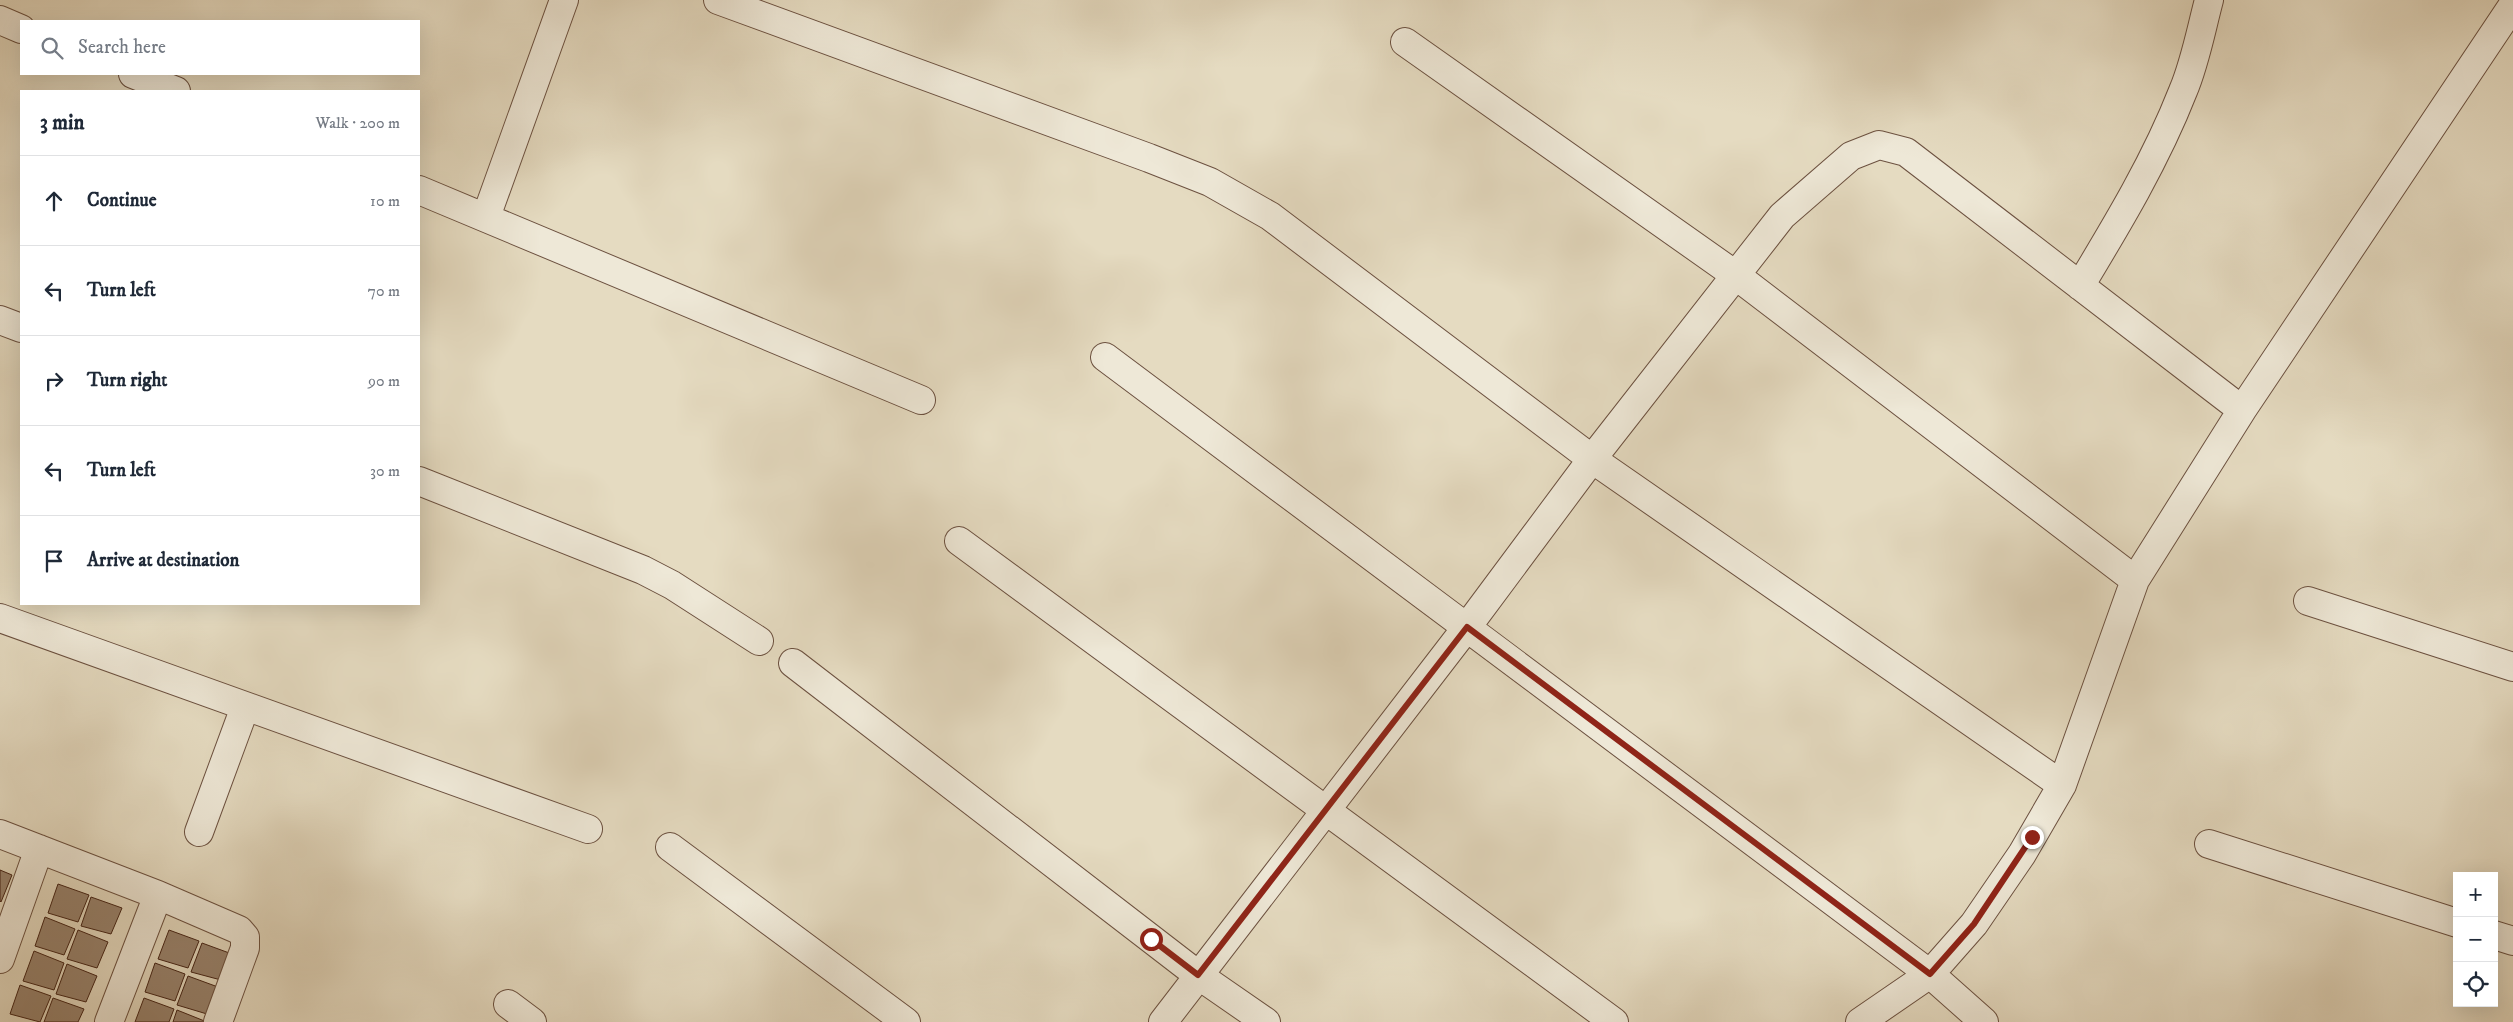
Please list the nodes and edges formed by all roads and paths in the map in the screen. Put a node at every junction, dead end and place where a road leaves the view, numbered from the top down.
1 (564, 0) edge
2 (718, 0) edge
3 (2209, 0) edge
4 (2513, 5) edge
5 (0, 20) edge
6 (20, 29) edge
7 (1405, 42) dead end
8 (135, 75) edge
9 (173, 90) edge
10 (420, 190) edge
11 (486, 217) junction
12 (1734, 274) junction
13 (2080, 286) junction
14 (0, 320) edge
15 (20, 328) edge
16 (1105, 358) dead end
17 (921, 400) dead end
18 (2242, 410) junction
19 (1592, 458) junction
20 (420, 481) edge
21 (959, 541) dead end
22 (2135, 580) junction
23 (2308, 601) dead end
24 (0, 618) edge
25 (1467, 627) junction
26 (759, 641) dead end
27 (793, 663) dead end
28 (2513, 667) edge
29 (246, 707) junction
30 (2062, 785) junction
31 (1326, 811) junction
32 (588, 829) dead end
33 (199, 832) dead end
34 (0, 834) edge
35 (2209, 844) dead end
36 (670, 847) dead end
37 (39, 849) junction
38 (158, 895) junction
39 (2453, 922) edge
40 (2498, 936) edge
41 (2513, 941) edge
42 (0, 959) edge
43 (1930, 974) junction
44 (1198, 975) junction
45 (508, 1004) dead end
46 (109, 1022) edge
47 (218, 1022) edge
48 (532, 1022) edge
49 (906, 1022) edge
50 (1163, 1022) edge
51 (1266, 1022) edge
52 (1614, 1022) edge
53 (1860, 1022) edge
54 (1984, 1022) edge

1 - 11 street
2 - 19 street
3 - 13 street
4 - 18 street
5 - 6 street
7 - 12 street
8 - 9 street
10 - 11 street
11 - 17 street
12 - 13 street
12 - 19 street
12 - 22 street
13 - 18 street
14 - 15 street
16 - 25 street
18 - 22 street
19 - 25 street
19 - 30 street
20 - 26 street
21 - 31 street
22 - 30 street
23 - 28 street
24 - 29 street
25 - 31 street
25 - 43 street
27 - 44 street
29 - 32 street
29 - 33 street
30 - 43 street
31 - 44 street
31 - 52 street
34 - 37 street
35 - 39 street
36 - 49 street
37 - 38 street
37 - 42 street
38 - 46 street
38 - 47 street
40 - 41 street
43 - 53 street
43 - 54 street
44 - 50 street
44 - 51 street
45 - 48 street

